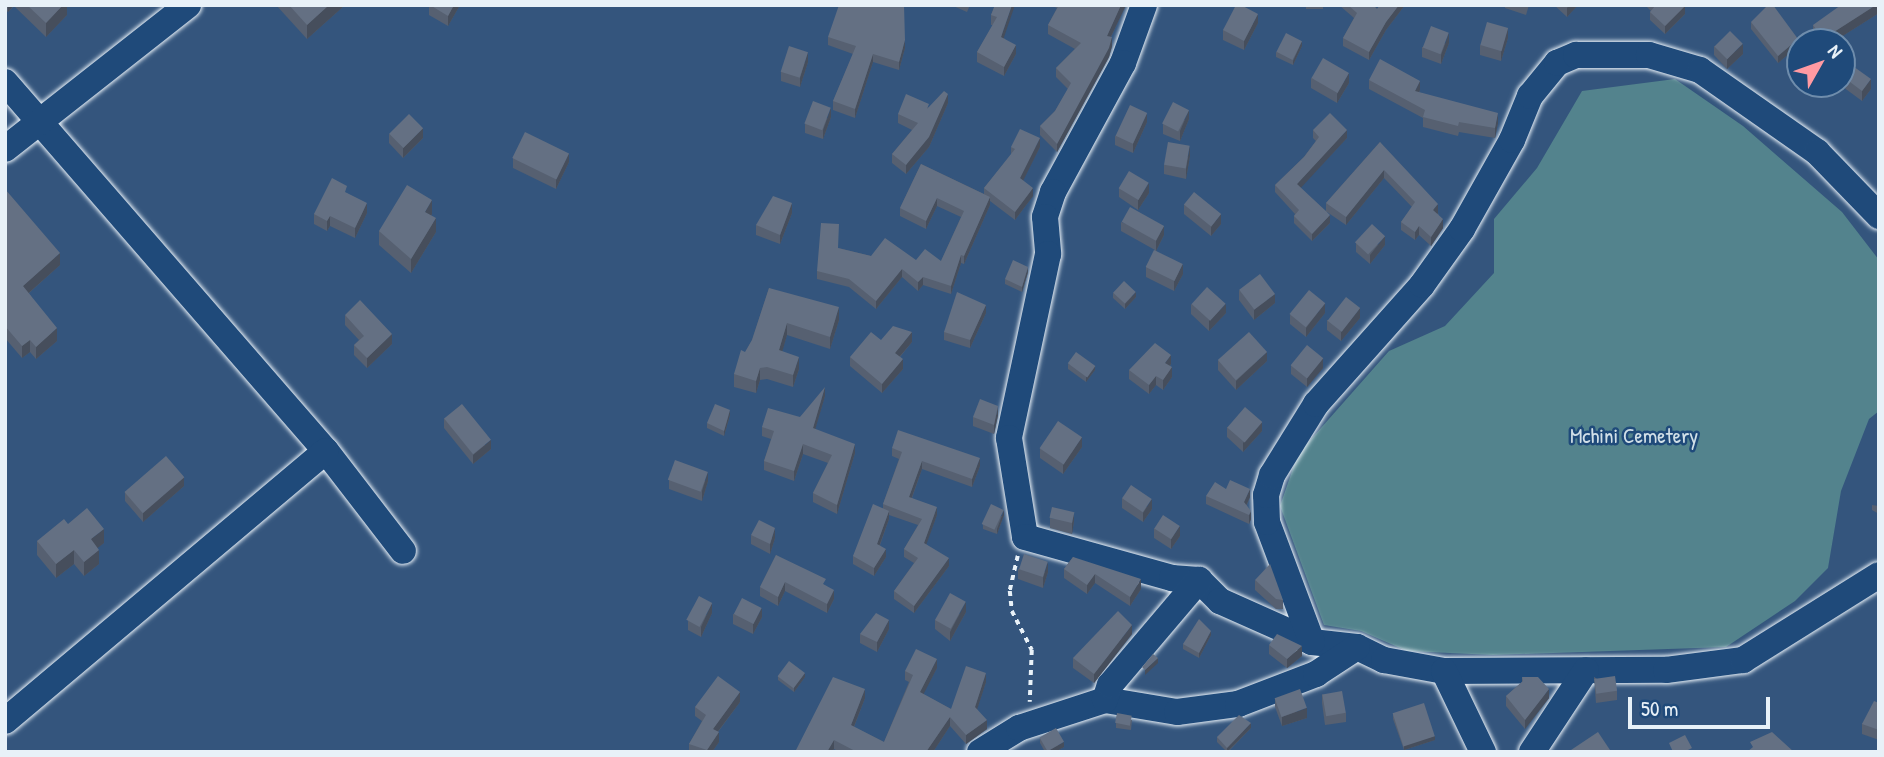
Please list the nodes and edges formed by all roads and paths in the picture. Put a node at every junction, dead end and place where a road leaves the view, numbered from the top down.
1 (188, 5) edge
2 (1144, 5) edge
3 (5, 82) edge
4 (40, 122) junction
5 (5, 149) edge
6 (1879, 216) edge
7 (326, 451) junction
8 (1025, 537) junction
9 (403, 551) dead end
10 (1879, 575) edge
11 (1199, 580) junction
12 (1312, 642) junction
13 (1357, 647) junction
14 (1586, 670) junction
15 (1444, 671) junction
16 (1105, 700) junction
17 (5, 721) edge
18 (1019, 727) junction
19 (980, 752) edge
20 (1483, 752) edge
21 (1532, 752) edge

1 - 4 street
2 - 8 street
3 - 4 street
4 - 5 street
4 - 7 street
6 - 12 street
7 - 9 street
7 - 17 street
8 - 11 street
8 - 18 path
10 - 14 street
11 - 12 street
11 - 16 street
12 - 13 street
13 - 15 street
13 - 16 street
14 - 15 street
14 - 21 street
15 - 20 street
16 - 18 street
18 - 19 street

